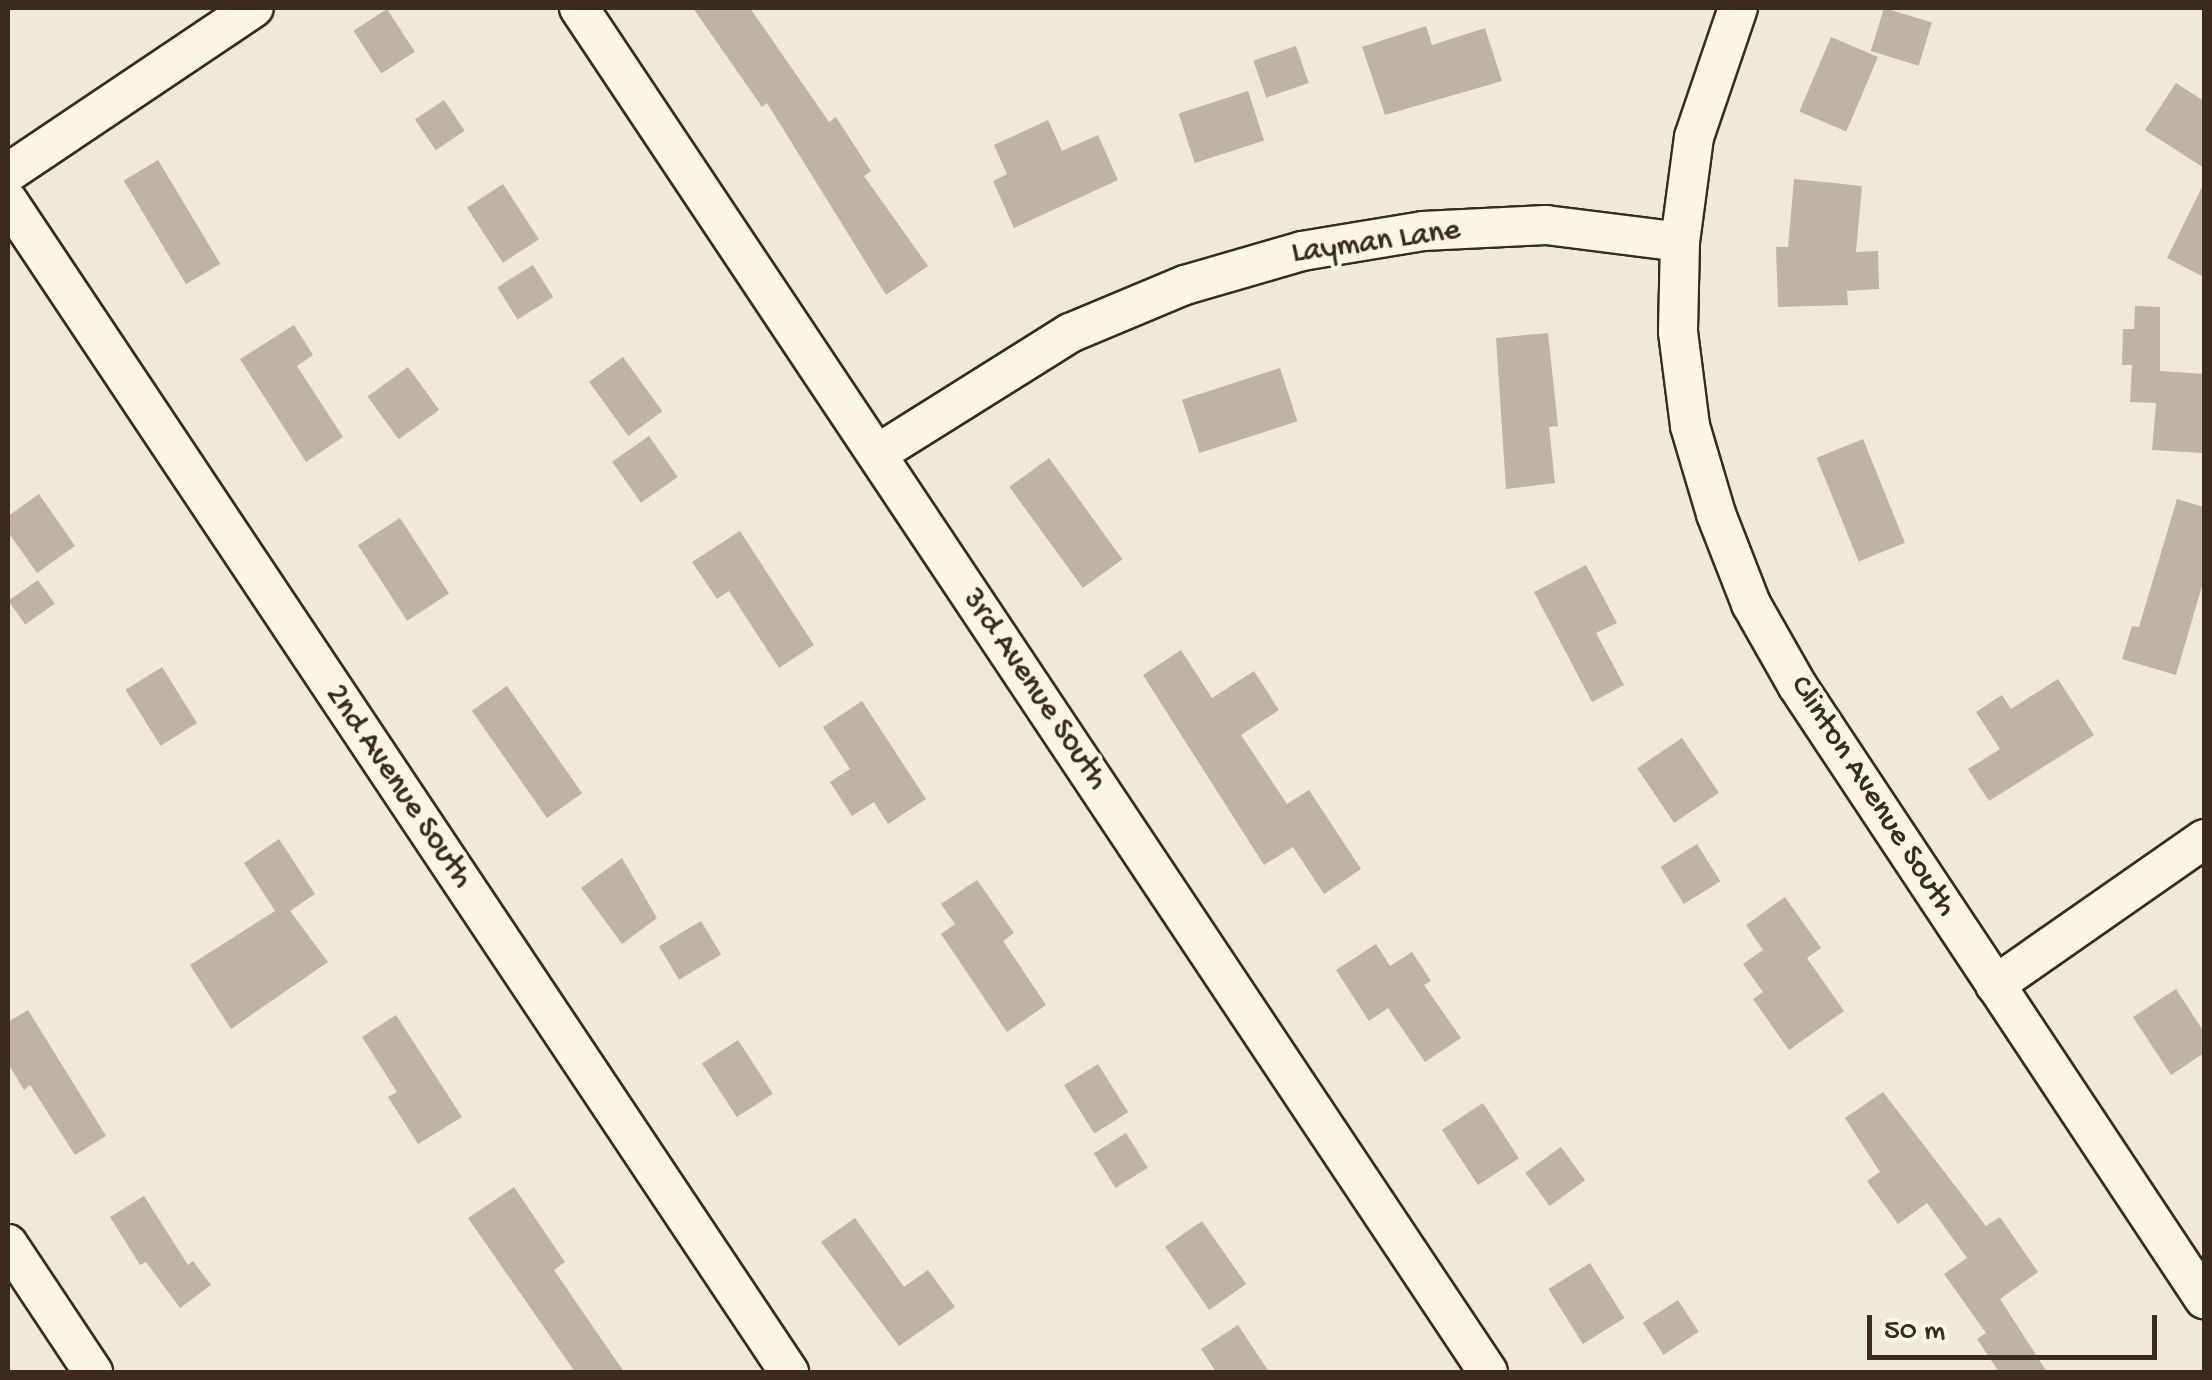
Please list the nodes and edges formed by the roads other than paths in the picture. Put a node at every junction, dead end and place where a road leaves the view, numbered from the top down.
1 (254, 8) edge
2 (580, 8) edge
3 (1738, 8) edge
4 (8, 173) edge
5 (8, 200) edge
6 (1680, 242) junction
7 (877, 454) junction
8 (2204, 839) edge
9 (1995, 985) junction
10 (8, 1244) edge
11 (2204, 1298) edge
12 (93, 1372) edge
13 (789, 1372) edge
14 (1488, 1372) edge

1 - 4 street
2 - 7 street, 3rd Avenue South
3 - 6 street
5 - 13 street, 2nd Avenue South
6 - 7 street, Layman Lane
6 - 9 street, Clinton Avenue South
7 - 14 street, 3rd Avenue South
8 - 9 street
9 - 11 street, Clinton Avenue South
10 - 12 street

